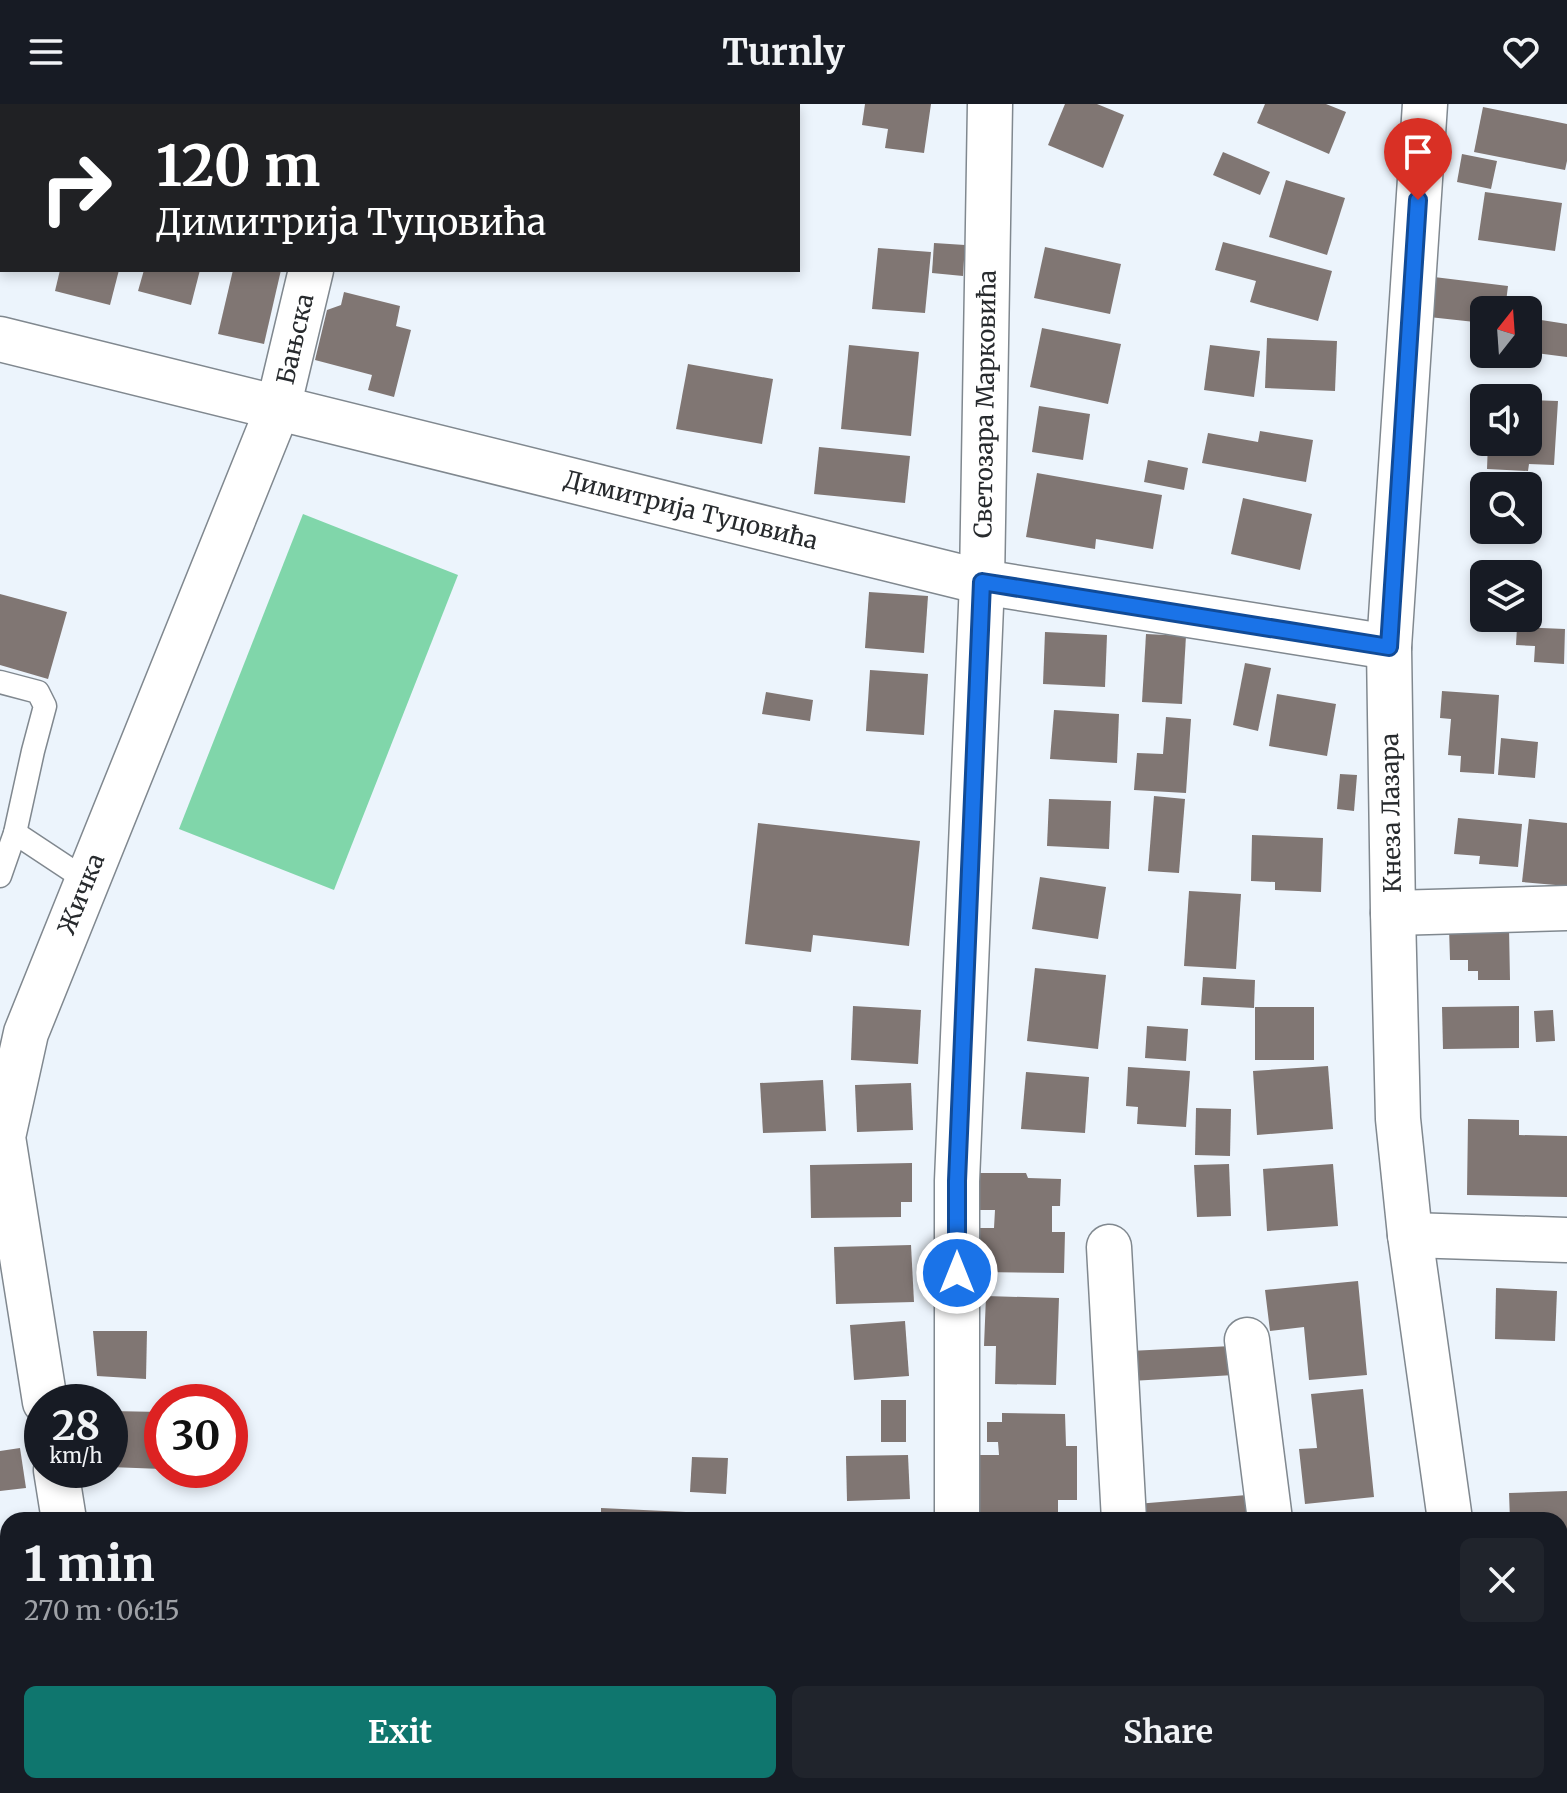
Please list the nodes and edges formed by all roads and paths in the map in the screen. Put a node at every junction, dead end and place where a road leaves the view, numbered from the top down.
1 (990, 104) edge
2 (1425, 104) edge
3 (311, 272) edge
4 (0, 339) edge
5 (278, 408) junction
6 (982, 582) junction
7 (1389, 647) junction
8 (0, 682) edge
9 (15, 833) junction
10 (0, 876) edge
11 (86, 880) junction
12 (1567, 908) edge
13 (1393, 913) junction
14 (2, 1136) edge
15 (1410, 1235) junction
16 (1567, 1240) edge
17 (1109, 1247) dead end
18 (1247, 1340) dead end
19 (42, 1384) edge
20 (59, 1488) edge
21 (63, 1512) edge
22 (957, 1512) edge
23 (1124, 1512) edge
24 (1269, 1512) edge
25 (1449, 1512) edge

1 - 6 street, Светозара Марковића
2 - 7 street, Кнеза Лазара
3 - 5 street, Бањска
4 - 5 street, Димитрија Туцовића
5 - 6 street, Димитрија Туцовића
5 - 11 street, Жичка
6 - 7 street, Димитрија Туцовића
6 - 22 street, Светозара Марковића
7 - 13 street, Кнеза Лазара
8 - 9 lane
9 - 10 lane
9 - 11 lane
11 - 14 street, Жичка
12 - 13 street
13 - 15 street, Кнеза Лазара
14 - 19 street, Жичка
15 - 16 street
15 - 25 street, Кнеза Лазара
17 - 23 street
18 - 24 street
20 - 21 street

